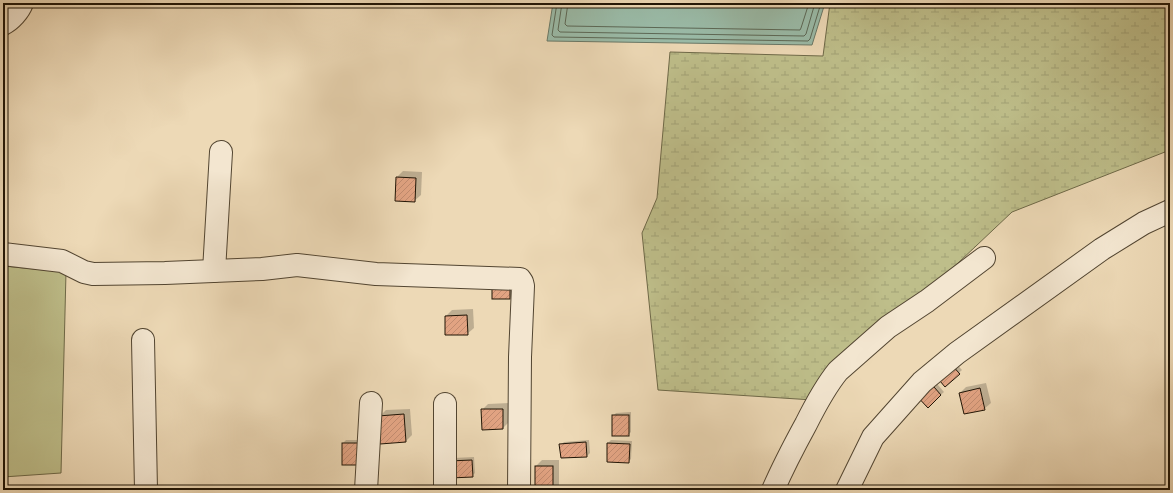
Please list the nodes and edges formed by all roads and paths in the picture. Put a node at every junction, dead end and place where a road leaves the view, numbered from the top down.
1 (22, 3) edge
2 (3, 24) edge
3 (221, 152) dead end
4 (1170, 211) edge
5 (3, 254) edge
6 (984, 258) dead end
7 (214, 271) junction
8 (142, 340) dead end
9 (371, 403) dead end
10 (445, 404) dead end
11 (146, 490) edge
12 (366, 490) edge
13 (445, 490) edge
14 (519, 490) edge
15 (773, 490) edge
16 (847, 490) edge

1 - 2 street
3 - 7 street
4 - 16 street
5 - 7 street
6 - 15 street
7 - 14 street
8 - 11 street
9 - 12 street
10 - 13 street

